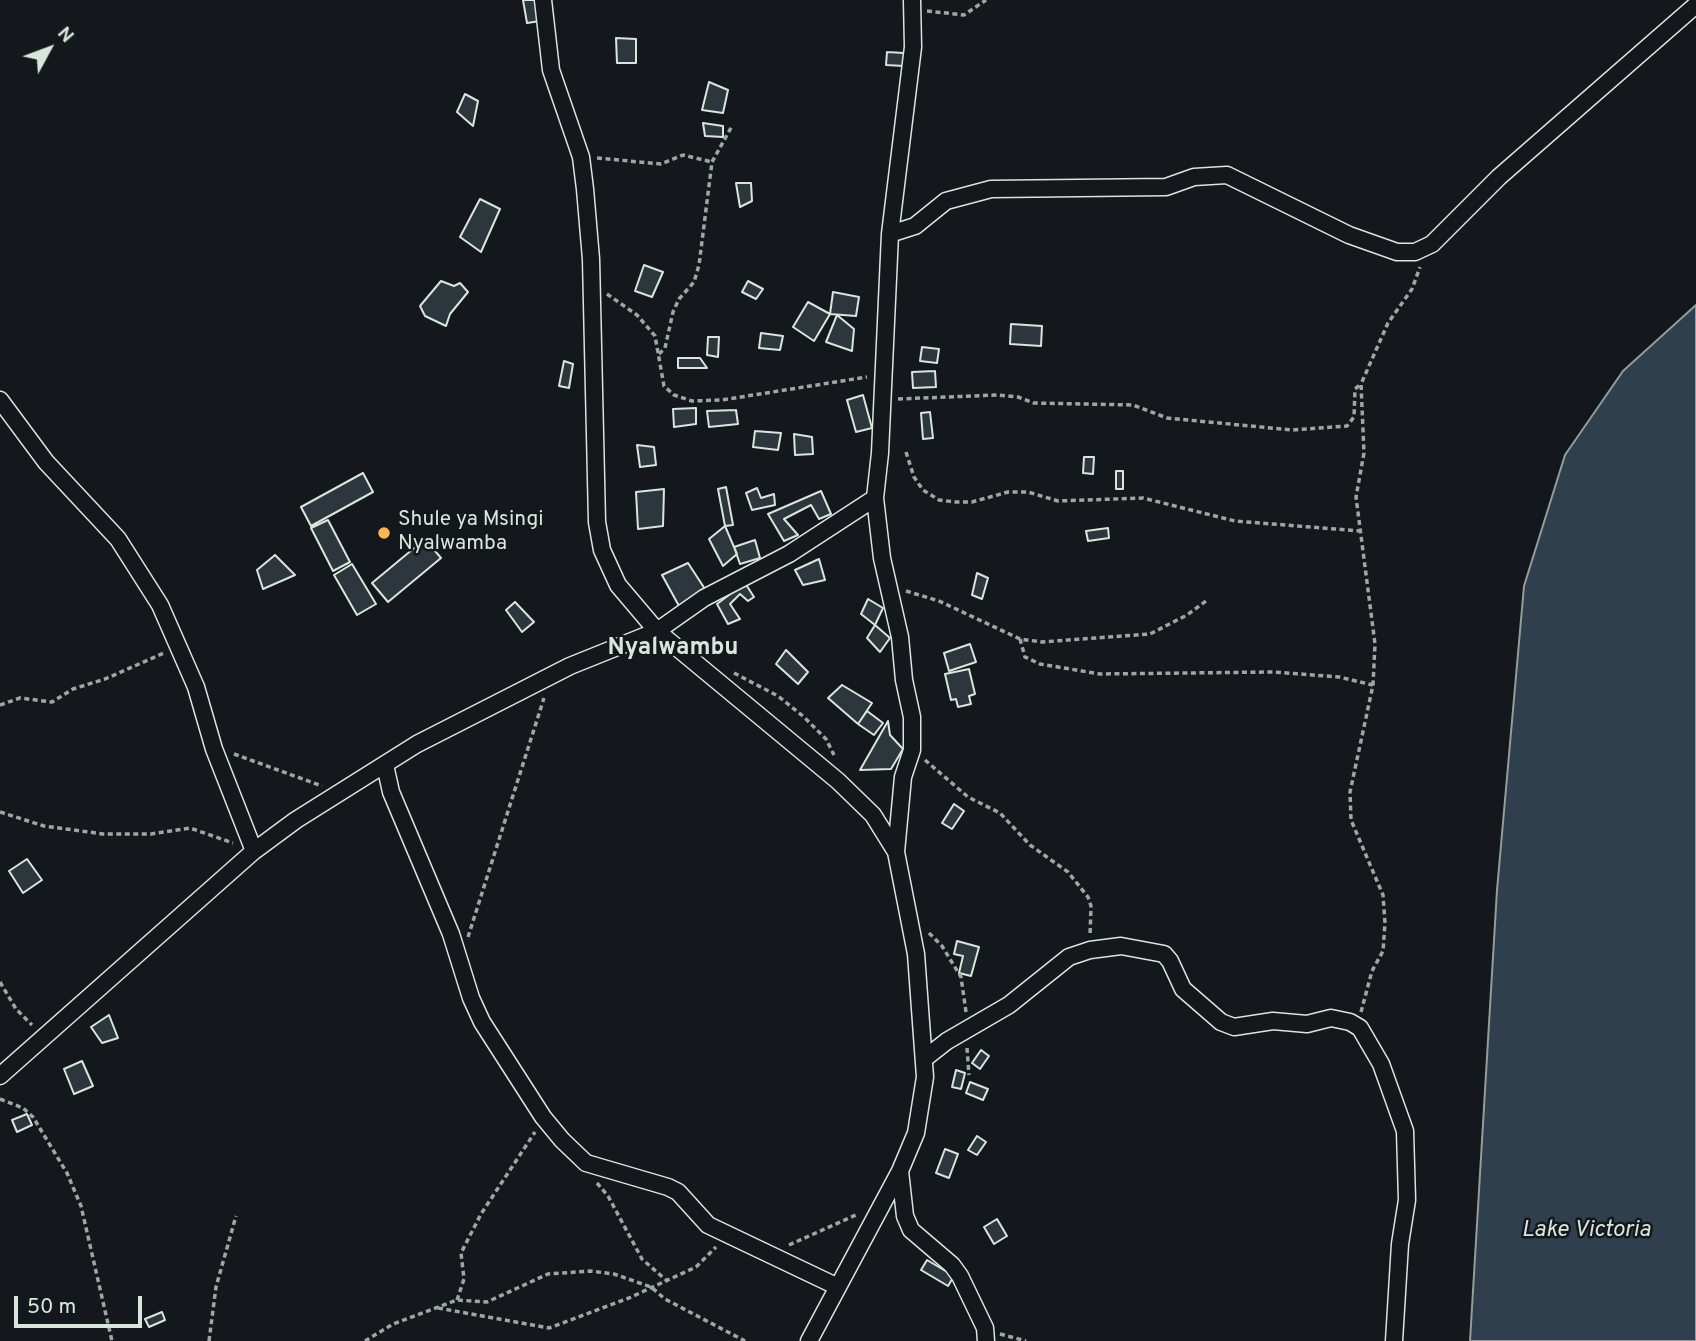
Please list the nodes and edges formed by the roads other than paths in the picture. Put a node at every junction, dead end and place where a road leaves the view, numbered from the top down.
1 (543, 0) edge
2 (913, 5) edge
3 (1696, 5) edge
4 (890, 234) junction
5 (0, 400) edge
6 (874, 498) junction
7 (657, 631) junction
8 (385, 765) junction
9 (254, 851) junction
10 (896, 852) junction
11 (924, 1059) junction
12 (0, 1076) edge
13 (900, 1171) junction
14 (836, 1286) junction
15 (985, 1335) edge
16 (809, 1341) edge
17 (1394, 1341) edge

1 - 7 street
2 - 4 street
3 - 4 street
4 - 6 street
5 - 9 street
6 - 7 street
6 - 10 street
7 - 8 street
7 - 10 street
8 - 9 street
8 - 14 street
9 - 12 street
10 - 11 street
11 - 13 street
11 - 17 street
13 - 14 street
13 - 15 street
14 - 16 street

